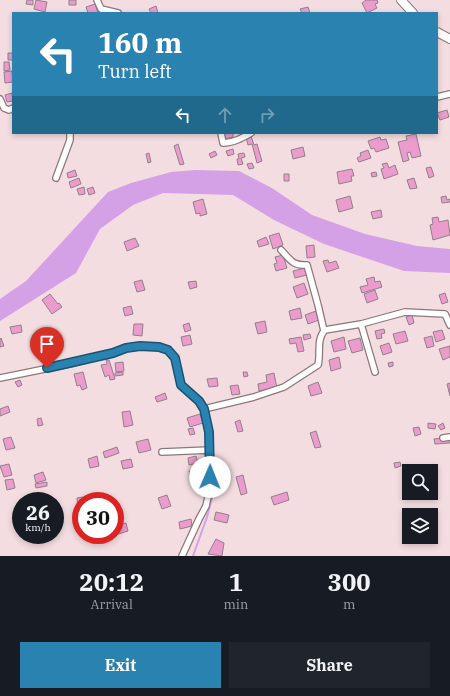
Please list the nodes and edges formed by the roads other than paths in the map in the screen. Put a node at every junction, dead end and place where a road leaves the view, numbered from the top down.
1 (97, 0) edge
2 (401, 0) edge
3 (114, 12) edge
4 (412, 12) edge
5 (438, 33) edge
6 (450, 39) edge
7 (450, 94) edge
8 (438, 98) edge
9 (0, 102) edge
10 (12, 108) edge
11 (70, 134) edge
12 (221, 134) edge
13 (249, 134) edge
14 (56, 178) dead end
15 (281, 250) dead end
16 (360, 324) junction
17 (450, 325) edge
18 (324, 332) junction
19 (375, 372) dead end
20 (0, 378) edge
21 (204, 409) junction
22 (450, 437) edge
23 (443, 438) dead end
24 (210, 450) junction
25 (162, 452) dead end
26 (182, 556) edge

1 - 3 street
2 - 4 main road
5 - 6 main road
7 - 8 street
9 - 10 street
11 - 14 street
12 - 13 street
15 - 18 street
16 - 17 street
16 - 18 street
16 - 19 street
18 - 21 street
20 - 21 street
21 - 24 street
22 - 23 street
24 - 25 street
24 - 26 street

